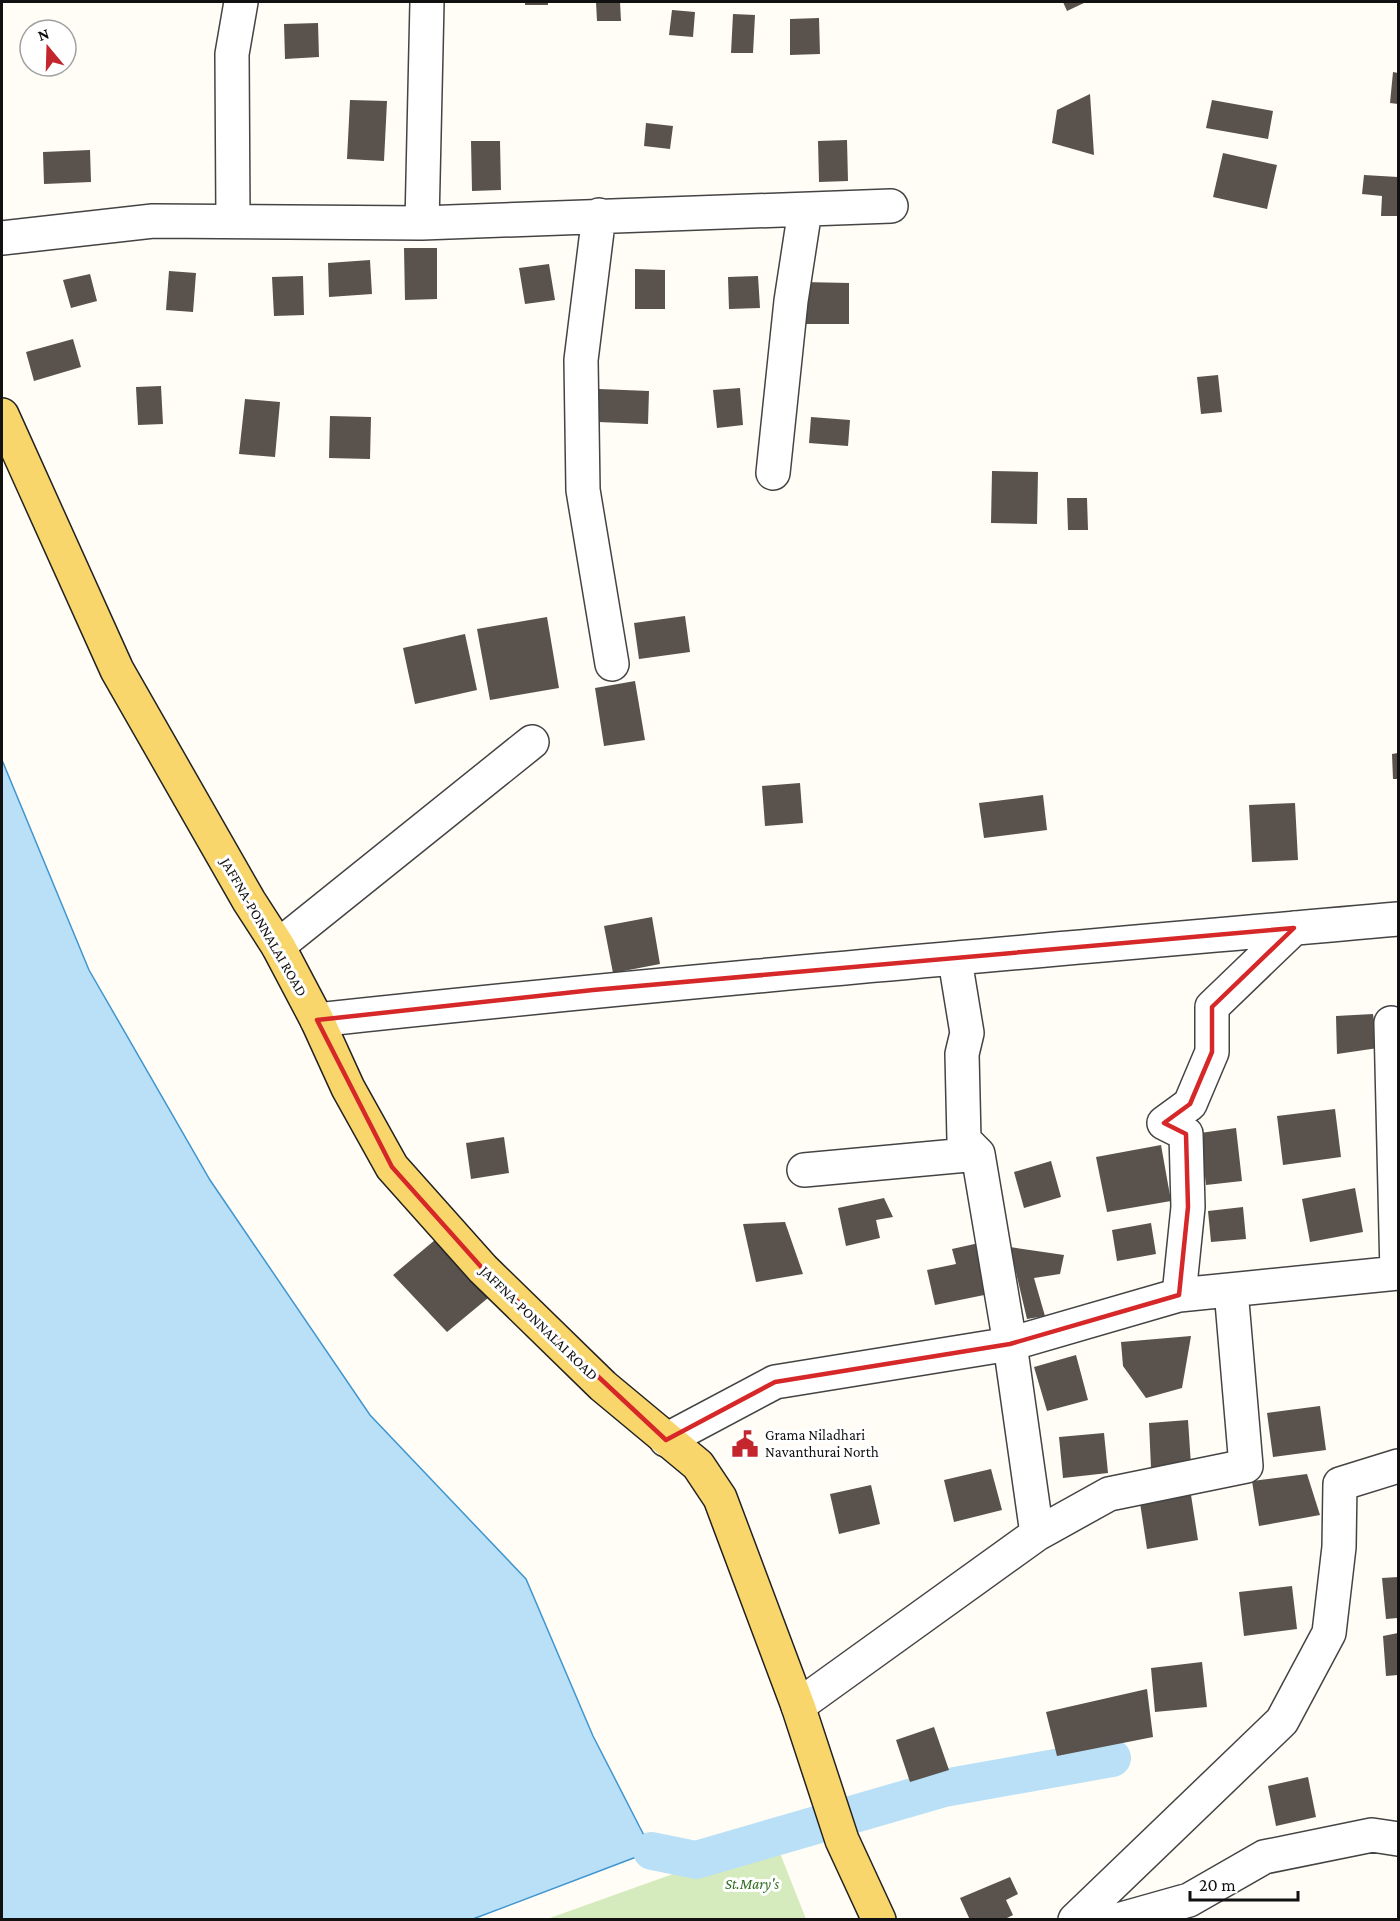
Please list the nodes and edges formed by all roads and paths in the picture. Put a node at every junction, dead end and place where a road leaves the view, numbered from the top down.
1 (241, 2) edge
2 (427, 2) edge
3 (891, 206) dead end
4 (805, 210) junction
5 (599, 215) junction
6 (233, 221) junction
7 (422, 223) junction
8 (2, 238) edge
9 (2, 415) edge
10 (773, 473) dead end
11 (612, 664) dead end
12 (532, 742) dead end
13 (1398, 919) edge
14 (1294, 928) junction
15 (278, 946) junction
16 (955, 960) junction
17 (317, 1020) junction
18 (1391, 1023) dead end
19 (978, 1154) junction
20 (804, 1170) dead end
21 (1398, 1273) edge
22 (1231, 1290) junction
23 (1179, 1295) junction
24 (1010, 1344) junction
25 (654, 1430) junction
26 (1398, 1466) edge
27 (1037, 1534) junction
28 (798, 1706) junction
29 (1398, 1839) edge
30 (879, 1920) edge
31 (1076, 1920) edge
32 (1118, 1920) edge

1 - 6 street
2 - 7 street
3 - 4 street
4 - 5 street
4 - 10 street
5 - 7 street
5 - 11 street
6 - 7 street
6 - 8 street
9 - 15 main road, JAFFNA-PONNALAI ROAD
12 - 15 street
13 - 14 street
14 - 16 street
14 - 23 street
15 - 17 main road, JAFFNA-PONNALAI ROAD
16 - 17 street
16 - 19 street
17 - 25 main road, JAFFNA-PONNALAI ROAD
18 - 21 street
19 - 20 street
19 - 24 street
21 - 22 street
22 - 23 street
22 - 27 street
23 - 24 street
24 - 25 street
24 - 27 street
25 - 28 main road
26 - 31 street
27 - 28 street
28 - 30 main road
29 - 32 street

